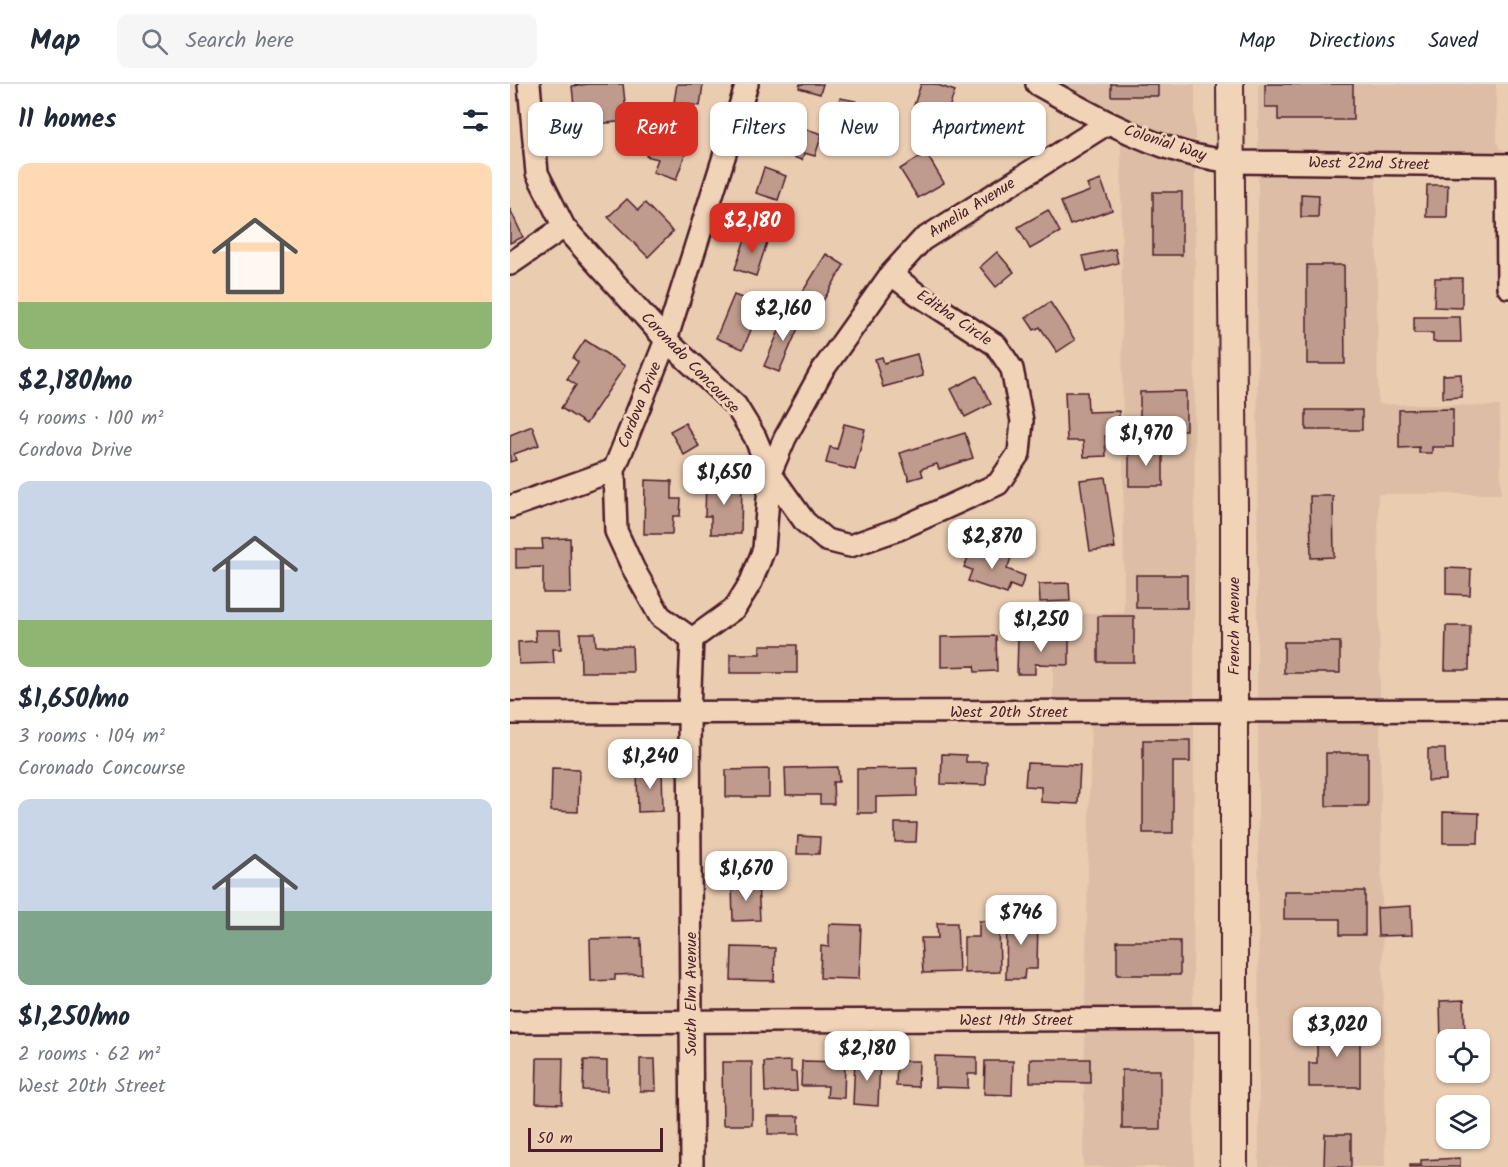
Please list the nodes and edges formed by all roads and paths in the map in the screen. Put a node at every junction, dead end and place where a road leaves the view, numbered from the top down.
1 (529, 84) edge
2 (747, 84) edge
3 (1037, 84) edge
4 (1230, 84) edge
5 (1108, 123) junction
6 (1231, 162) junction
7 (1508, 165) edge
8 (564, 227) junction
9 (510, 264) edge
10 (891, 274) junction
11 (1508, 287) edge
12 (666, 340) junction
13 (614, 470) junction
14 (770, 473) junction
15 (510, 507) edge
16 (693, 639) junction
17 (1508, 710) edge
18 (1234, 711) junction
19 (689, 713) junction
20 (510, 714) edge
21 (1234, 1019) junction
22 (691, 1021) junction
23 (510, 1022) edge
24 (692, 1167) edge
25 (1234, 1167) edge

1 - 8 street, Coronado Concourse
2 - 12 street, Cordova Drive
3 - 5 street, Colonial Way
4 - 6 main road, French Avenue
5 - 6 street, Colonial Way
5 - 10 street, Amelia Avenue
6 - 7 street, West 22nd Street
6 - 18 main road, French Avenue
7 - 11 street
8 - 9 street
8 - 12 street, Coronado Concourse
10 - 14 street, Amelia Avenue
10 - 14 street, Editha Circle
12 - 13 street, Cordova Drive
12 - 14 street, Coronado Concourse
13 - 15 street
13 - 16 street, Cordova Drive
14 - 16 street, Coronado Concourse
16 - 19 street
17 - 18 street, West 20th Street
18 - 19 street, West 20th Street
18 - 21 main road, French Avenue
19 - 20 street, West 20th Street
19 - 22 street, South Elm Avenue
21 - 22 street, West 19th Street
21 - 25 main road, French Avenue
22 - 23 street, West 19th Street
22 - 24 street, South Elm Avenue

